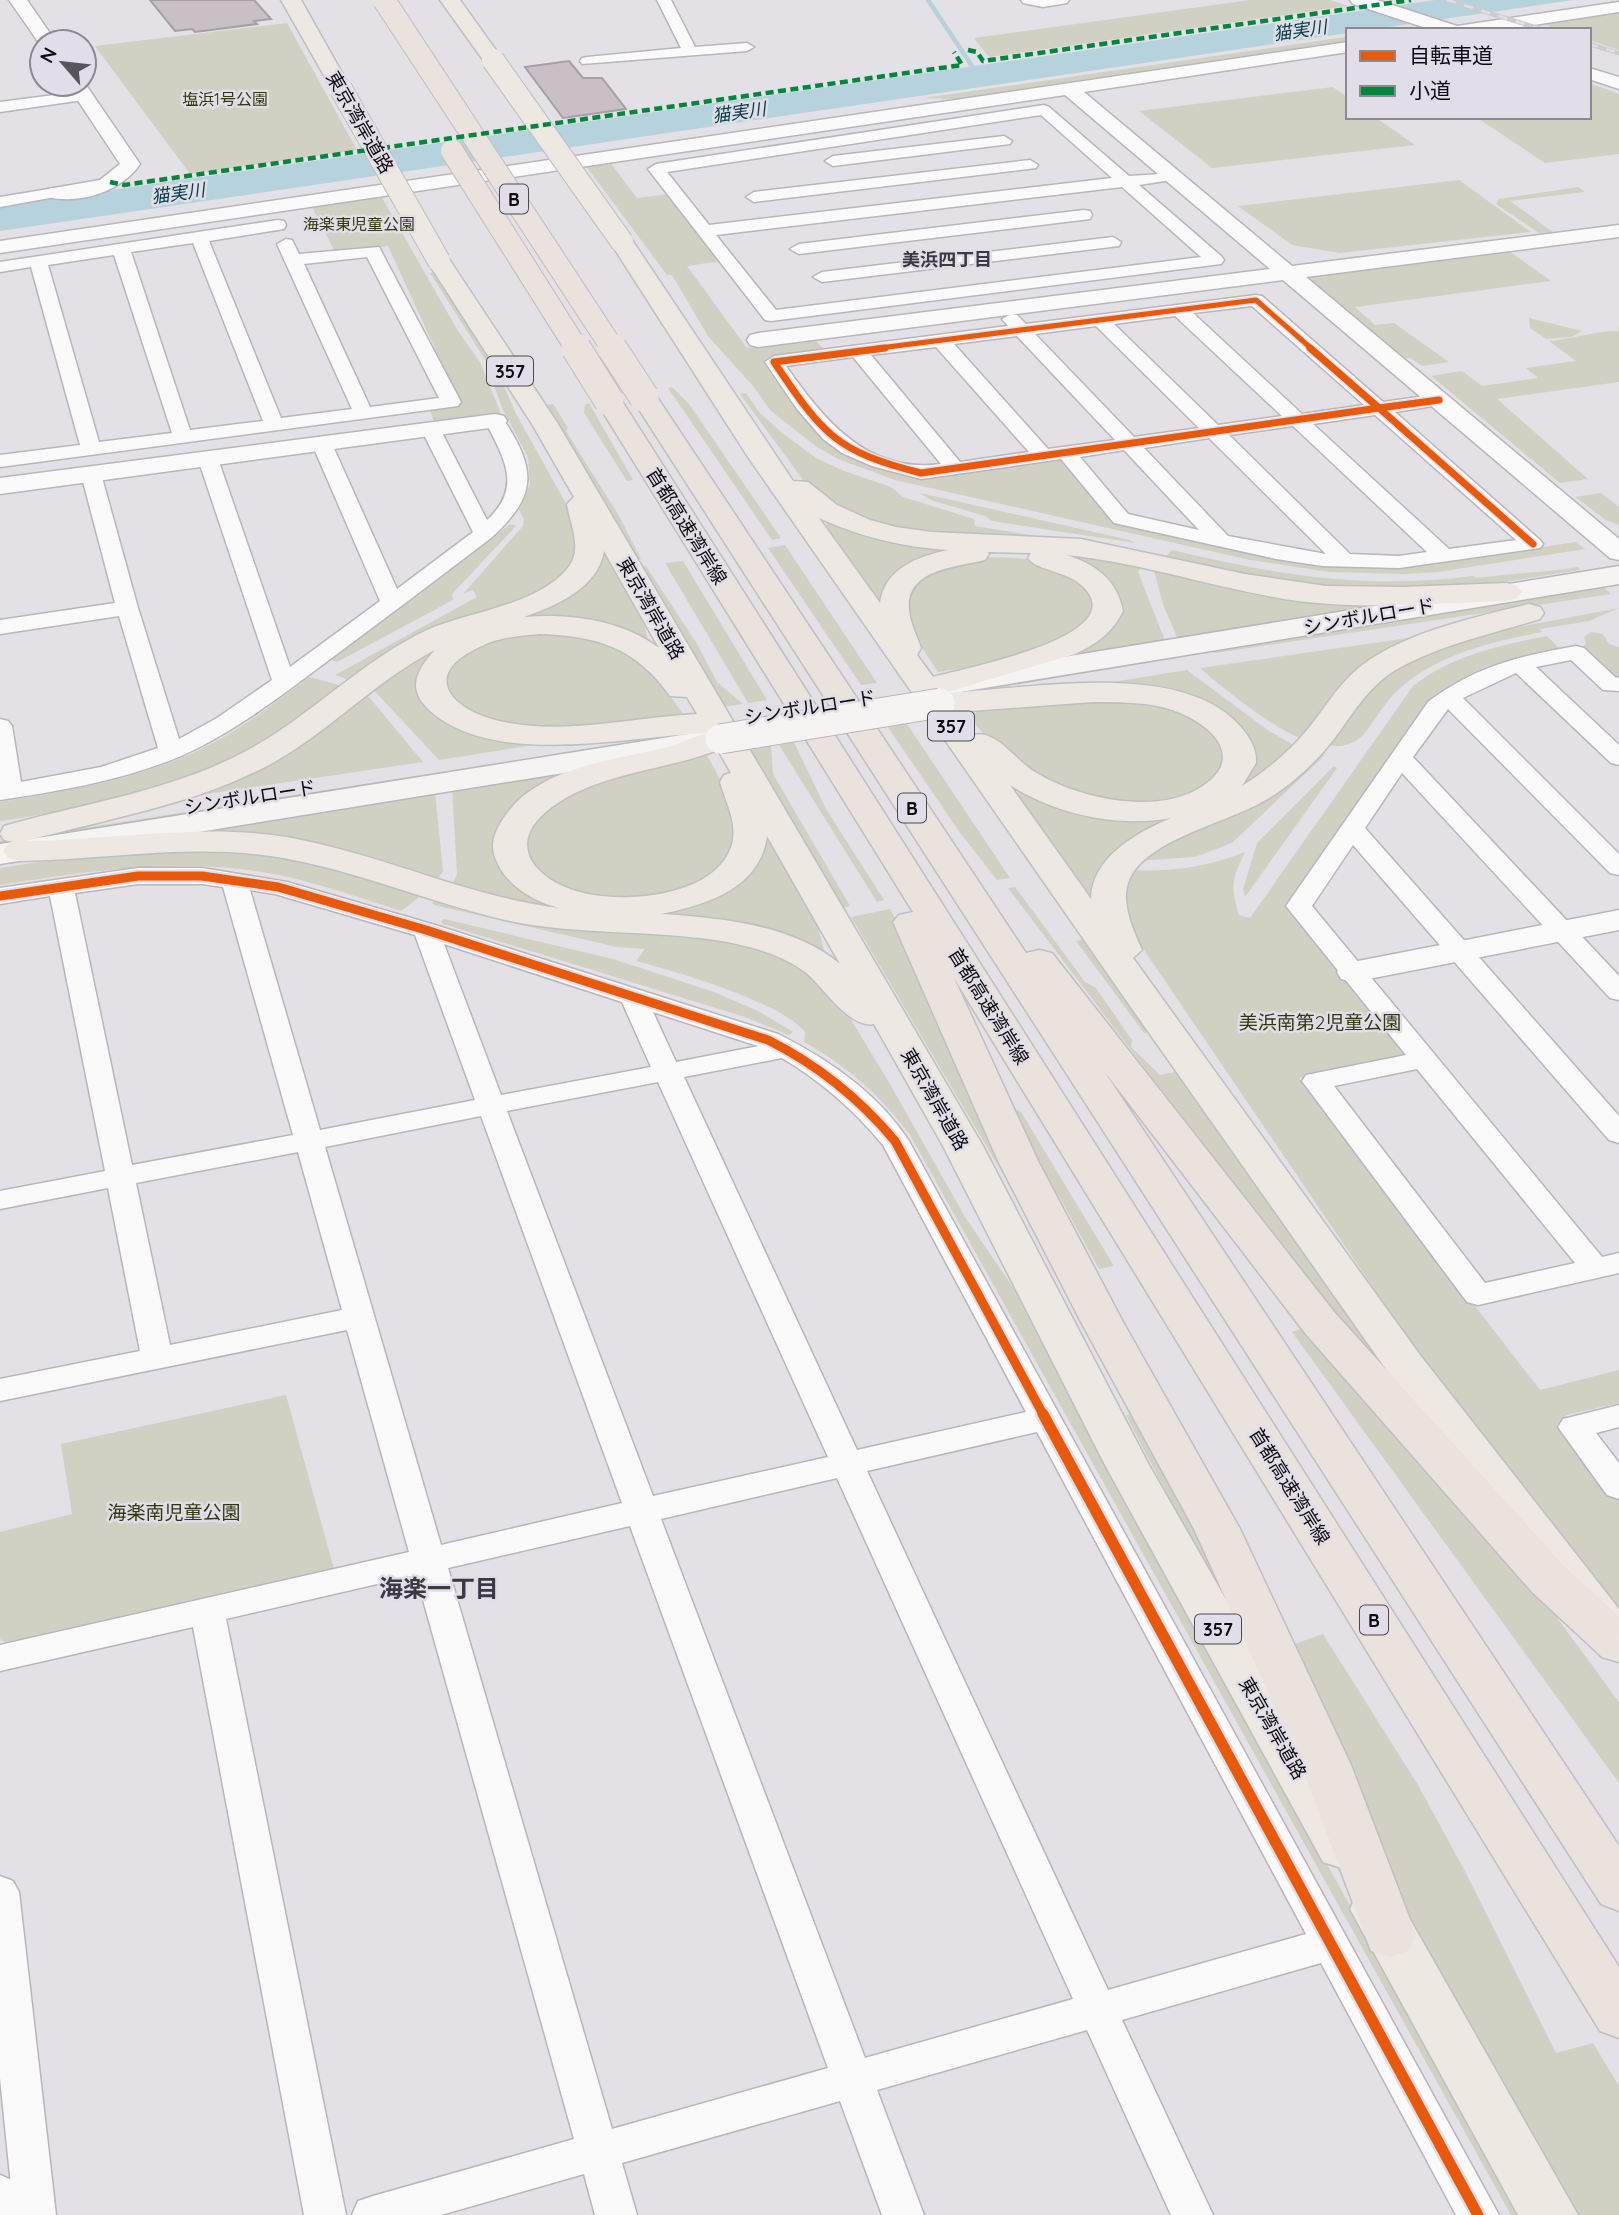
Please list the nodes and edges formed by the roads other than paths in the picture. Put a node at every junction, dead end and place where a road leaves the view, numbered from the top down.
1 (18, 0) edge
2 (291, 0) edge
3 (384, 0) edge
4 (450, 0) edge
5 (664, 0) edge
6 (1028, 0) edge
7 (1062, 0) edge
8 (1359, 0) edge
9 (1619, 7) edge
10 (37, 28) edge
11 (1445, 28) edge
12 (1478, 28) edge
13 (747, 47) dead end
14 (1346, 47) edge
15 (690, 51) junction
16 (587, 61) dead end
17 (1591, 74) edge
18 (1619, 83) edge
19 (1068, 88) junction
20 (43, 98) edge
21 (86, 98) edge
22 (0, 107) edge
23 (431, 118) dead end
24 (982, 120) junction
25 (833, 123) junction
26 (854, 139) junction
27 (1004, 141) junction
28 (723, 159) junction
29 (815, 163) dead end
30 (1030, 165) junction
31 (788, 166) dead end
32 (1172, 176) junction
33 (740, 180) dead end
34 (1127, 181) junction
35 (1056, 190) junction
36 (55, 193) joint
37 (754, 197) junction
38 (0, 202) edge
39 (1084, 215) junction
40 (274, 216) junction
41 (776, 223) junction
42 (1619, 230) edge
43 (703, 231) junction
44 (199, 237) junction
45 (1113, 242) junction
46 (0, 247) edge
47 (121, 249) junction
48 (799, 249) junction
49 (293, 260) junction
50 (38, 261) junction
51 (0, 267) edge
52 (1143, 269) junction
53 (1287, 272) junction
54 (822, 277) junction
55 (983, 289) junction
56 (847, 307) junction
57 (1001, 308) junction
58 (1179, 310) junction
59 (1100, 320) junction
60 (1021, 330) junction
61 (758, 340) dead end
62 (941, 341) junction
63 (858, 351) junction
64 (1439, 400) junction
65 (1380, 408) junction
66 (364, 414) junction
67 (1298, 420) junction
68 (495, 421) joint
69 (274, 425) junction
70 (431, 429) junction
71 (1213, 432) junction
72 (183, 437) junction
73 (322, 444) junction
74 (1129, 444) junction
75 (91, 449) junction
76 (1066, 453) junction
77 (1043, 456) junction
78 (762, 457) junction
79 (208, 459) junction
80 (0, 461) edge
81 (955, 468) junction
82 (91, 474) junction
83 (578, 481) junction
84 (0, 485) edge
85 (484, 534) junction
86 (1221, 541) junction
87 (1619, 552) edge
88 (1445, 557) junction
89 (1345, 561) junction
90 (1619, 575) edge
91 (1619, 599) edge
92 (392, 603) junction
93 (1518, 603) junction
94 (127, 608) junction
95 (0, 627) edge
96 (1519, 663) junction
97 (284, 682) junction
98 (1619, 684) edge
99 (932, 695) junction
100 (1449, 696) junction
101 (0, 726) edge
102 (719, 730) junction
103 (171, 752) junction
104 (1401, 758) junction
105 (1619, 758) edge
106 (6, 792) edge
107 (862, 806) junction
108 (916, 815) junction
109 (1352, 829) junction
110 (9, 843) edge
111 (1619, 868) edge
112 (234, 880) junction
113 (61, 886) junction
114 (0, 895) edge
115 (1619, 920) edge
116 (426, 930) junction
117 (1563, 931) junction
118 (1459, 951) junction
119 (1353, 972) junction
120 (1619, 992) edge
121 (632, 995) junction
122 (1141, 995) junction
123 (899, 1037) junction
124 (788, 1049) junction
125 (1424, 1059) junction
126 (667, 1072) junction
127 (491, 1106) junction
128 (1619, 1134) edge
129 (309, 1140) junction
130 (120, 1177) junction
131 (0, 1200) edge
132 (1607, 1266) edge
133 (359, 1317) junction
134 (156, 1359) junction
135 (0, 1390) edge
136 (1619, 1416) edge
137 (1044, 1419) junction
138 (847, 1464) junction
139 (1619, 1487) edge
140 (642, 1511) junction
141 (429, 1560) junction
142 (207, 1611) junction
143 (1619, 1644) edge
144 (0, 1658) edge
145 (1619, 1889) edge
146 (0, 1892) edge
147 (1390, 1935) junction
148 (1330, 1944) junction
149 (1098, 2009) junction
150 (1619, 2014) edge
151 (852, 2079) junction
152 (598, 2151) junction
153 (0, 2199) edge
154 (13, 2215) edge
155 (35, 2215) edge
156 (325, 2215) edge
157 (373, 2215) edge
158 (616, 2215) edge
159 (903, 2215) edge
160 (1192, 2215) edge
161 (1478, 2215) edge
162 (1549, 2215) edge

1 - 10 street
2 - 83 highway, 東京湾岸道路 / 357, bridge
3 - 108 highway, 首都高速湾岸線 / B, bridge
4 - 78 highway, 357, bridge
5 - 15 street
6 - 7 street
8 - 11 street
9 - 12 street
13 - 15 street
14 - 19 street
15 - 16 street
17 - 18 street
19 - 25 street
19 - 32 street
20 - 22 street
21 - 36 street
23 - 107 highway, 首都高速湾岸線 / B, bridge
24 - 26 street
24 - 27 street
24 - 34 street
25 - 26 street
25 - 40 street
26 - 28 street
27 - 29 street
27 - 30 street
28 - 31 street
28 - 43 street
30 - 35 street
30 - 37 street
32 - 34 street
32 - 53 street
33 - 37 street
34 - 35 street
34 - 52 street
35 - 39 street
35 - 41 street
36 - 38 street
37 - 41 street
39 - 45 street
39 - 48 street
40 - 44 street
40 - 46 street
40 - 49 street
41 - 43 street
41 - 48 street
42 - 53 street
43 - 56 street
44 - 47 street
44 - 69 street
45 - 52 street
45 - 54 street
47 - 50 street
47 - 72 street
48 - 54 street
49 - 66 street
49 - 66 street
50 - 51 street
50 - 75 street
52 - 55 street
53 - 57 street
53 - 64 street
54 - 56 street
55 - 56 street
55 - 57 street
57 - 60 street
57 - 61 street
58 - 59 street
58 - 65 street
58 - 67 street
59 - 60 street
59 - 71 street
60 - 62 street
60 - 74 street
62 - 63 street
62 - 77 street
63 - 81 street
63 - 81 street
64 - 65 street
64 - 87 street
65 - 67 street
65 - 88 street
66 - 69 street
67 - 71 street
67 - 88 street
68 - 70 street
68 - 85 street
69 - 72 street
70 - 73 street
70 - 85 street
71 - 74 street
71 - 89 street
72 - 75 street
73 - 79 street
73 - 92 street
74 - 76 street
74 - 86 street
75 - 80 street
76 - 77 street
76 - 86 street
77 - 81 street
78 - 93 highway
78 - 99 highway, 357
79 - 82 street
79 - 97 street
82 - 84 street
82 - 94 street
83 - 102 highway, 東京湾岸道路 / 357
83 - 110 highway
85 - 92 street
86 - 89 street
88 - 89 street
90 - 93 main road, シンボルロード
91 - 93 main road, シンボルロード
92 - 97 street
93 - 99 main road, シンボルロード
93 - 122 highway
94 - 95 street
94 - 103 street
96 - 98 street
96 - 100 street
96 - 105 street
97 - 103 street
99 - 99 highway
99 - 99 highway
99 - 102 main road, シンボルロード, bridge
99 - 122 highway, 357
100 - 104 street
100 - 111 street
101 - 106 street
102 - 102 highway
102 - 102 highway
102 - 110 main road, シンボルロード
102 - 123 highway, 東京湾岸道路 / 357
103 - 106 street
104 - 109 street
104 - 117 street
107 - 147 highway
107 - 150 highway, 首都高速湾岸線 / B
108 - 143 highway
108 - 145 highway, 首都高速湾岸線 / B
109 - 118 street
109 - 119 street
110 - 123 highway
112 - 113 street
112 - 116 street
112 - 129 street
113 - 114 street
113 - 130 street
115 - 117 street
116 - 121 street
116 - 127 street
117 - 118 street
117 - 120 street
118 - 119 street
118 - 128 street
119 - 125 street
121 - 124 street
121 - 126 street
122 - 143 highway, 357
123 - 147 highway, 東京湾岸道路 / 357
124 - 126 street
124 - 137 street
125 - 132 street
125 - 132 street
126 - 127 street
126 - 138 street
127 - 129 street
127 - 140 street
129 - 130 street
129 - 133 street
130 - 131 street
130 - 134 street
133 - 134 street
133 - 141 street
134 - 135 street
136 - 139 street
137 - 138 street
137 - 148 street
138 - 140 street
138 - 149 street
140 - 141 street
140 - 151 street
141 - 142 street
141 - 152 street
142 - 144 street
142 - 156 street
146 - 155 street
147 - 162 highway, 東京湾岸道路 / 357
148 - 149 street
148 - 161 street
149 - 151 street
149 - 160 street
151 - 152 street
151 - 159 street
152 - 157 street
152 - 158 street
153 - 154 street

